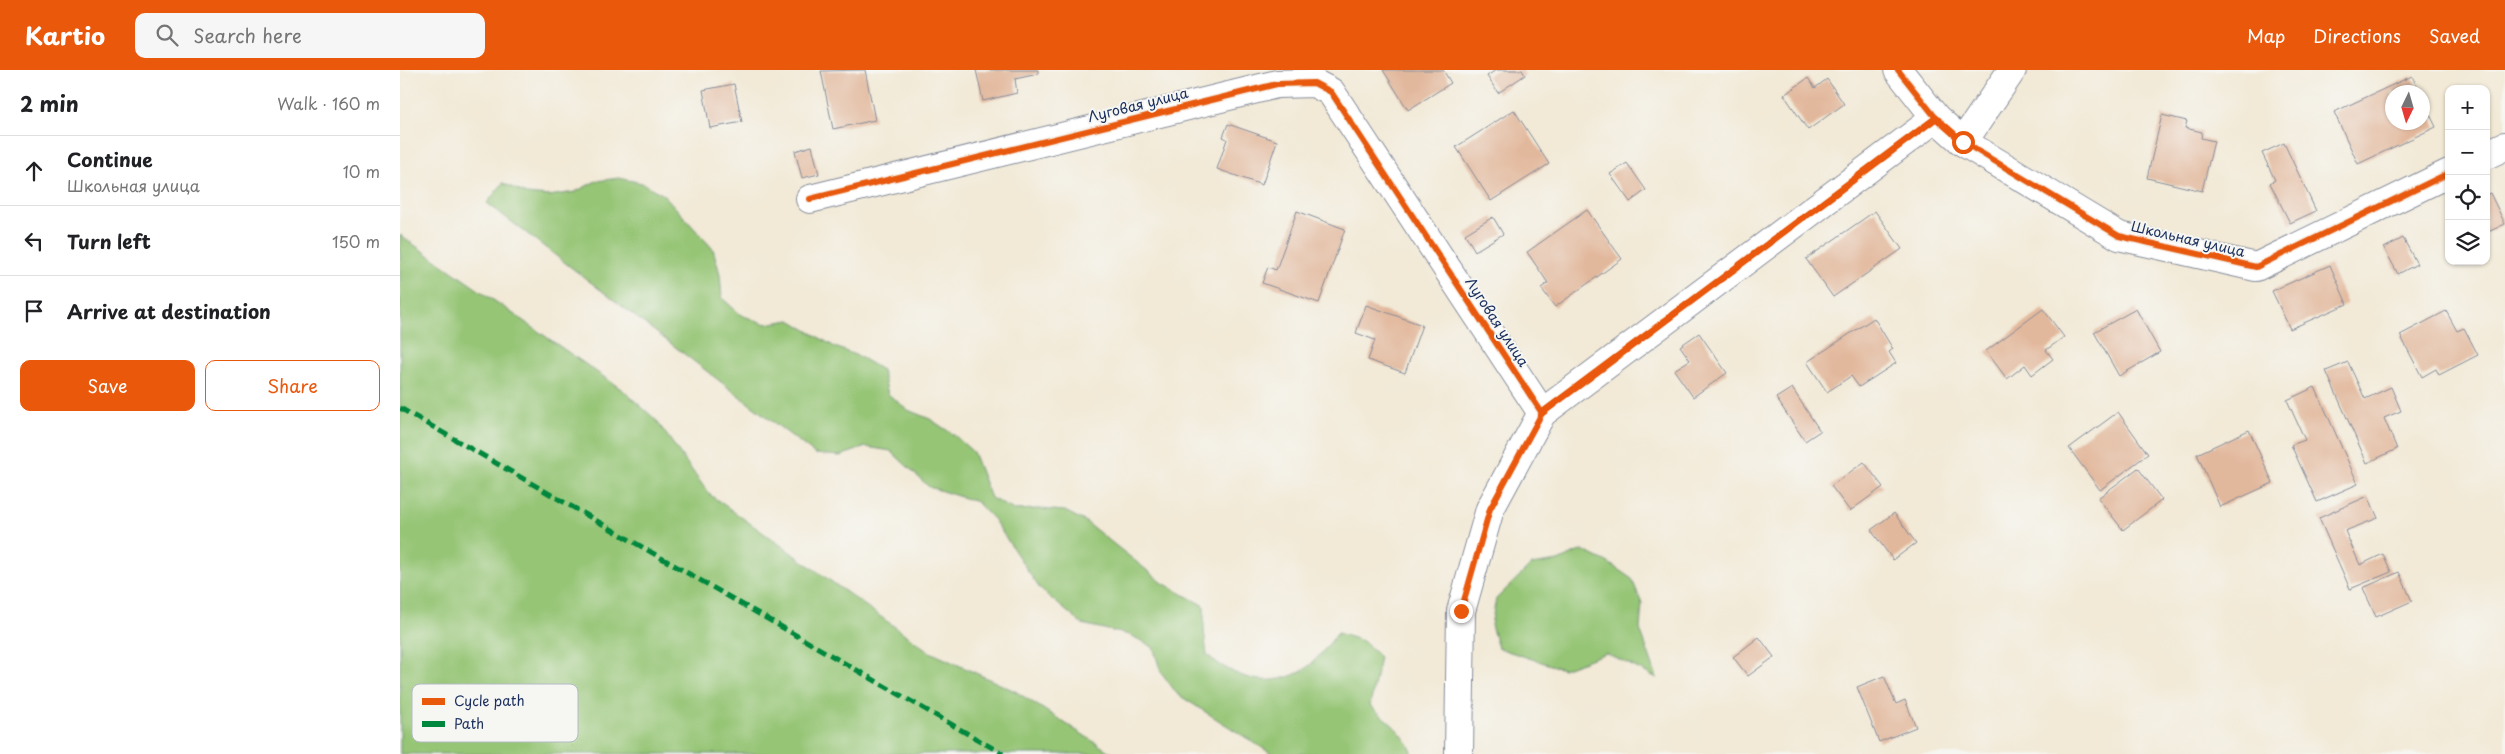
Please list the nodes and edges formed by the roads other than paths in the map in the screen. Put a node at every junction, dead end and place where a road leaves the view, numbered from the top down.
1 (1898, 70) edge
2 (2012, 70) edge
3 (1936, 118) junction
4 (1963, 142) junction
5 (2505, 146) edge
6 (2490, 153) edge
7 (2445, 175) edge
8 (810, 199) dead end
9 (1542, 413) junction
10 (1459, 754) edge

1 - 3 street, Школьная улица
2 - 4 street
3 - 4 street, Школьная улица
3 - 9 street
4 - 7 street, Школьная улица
5 - 6 street
8 - 9 street, Луговая улица
9 - 10 street

